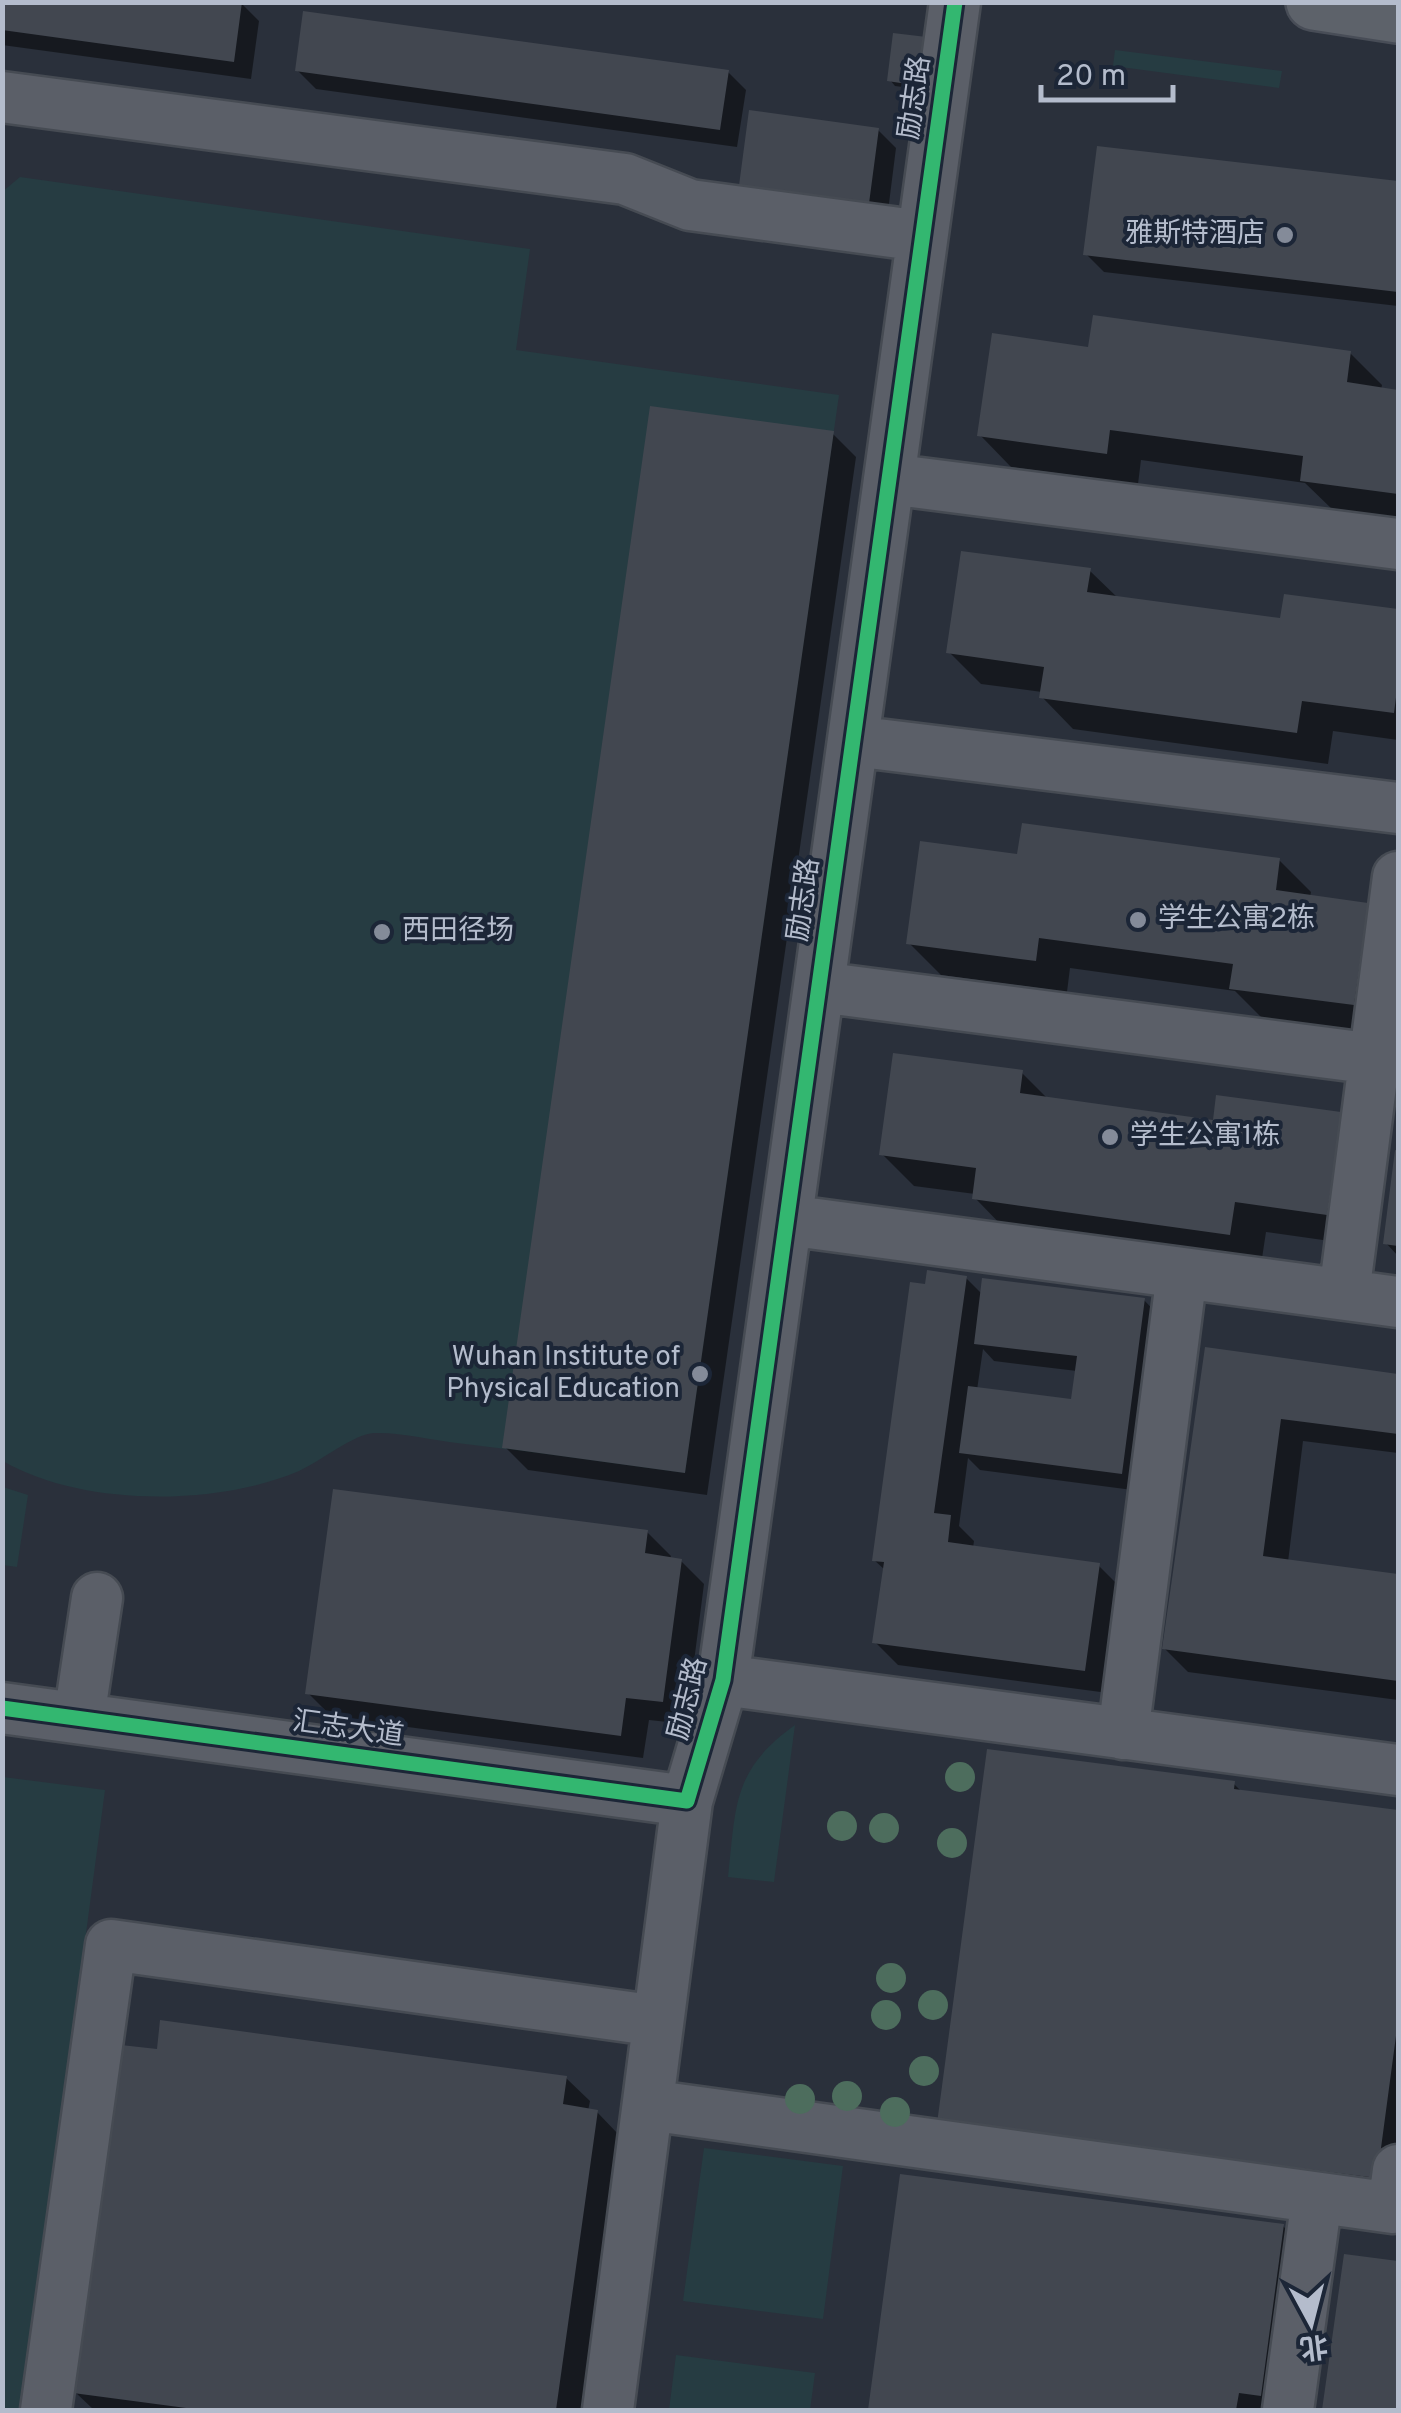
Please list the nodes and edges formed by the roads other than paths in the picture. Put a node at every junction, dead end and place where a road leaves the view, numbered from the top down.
1 (955, 2) edge
2 (1314, 2) edge
3 (1398, 15) edge
4 (2, 98) edge
5 (922, 236) junction
6 (889, 479) junction
7 (1398, 544) edge
8 (853, 741) junction
9 (1398, 808) edge
10 (1398, 876) edge
11 (819, 987) junction
12 (1387, 1060) edge
13 (786, 1220) junction
14 (1182, 1273) junction
15 (1344, 1294) junction
16 (1398, 1302) edge
17 (97, 1598) dead end
18 (723, 1680) junction
19 (2, 1708) edge
20 (79, 1718) junction
21 (1123, 1734) junction
22 (1398, 1770) edge
23 (687, 1801) junction
24 (658, 2021) junction
25 (648, 2105) junction
26 (1398, 2170) edge
27 (1317, 2198) junction
28 (46, 2410) edge
29 (608, 2410) edge
30 (1288, 2410) edge

1 - 5 street, 励志路
2 - 3 main road
4 - 5 street
5 - 6 street, 励志路
6 - 7 street
6 - 8 street, 励志路
8 - 9 street
8 - 11 street, 励志路
10 - 12 street
11 - 12 street
11 - 13 street, 励志路
12 - 15 street
13 - 14 street
13 - 18 street, 励志路
14 - 15 street
14 - 21 street
15 - 16 street
17 - 20 street
18 - 21 street
18 - 23 street, 励志路
19 - 20 street, 汇志大道
20 - 23 street, 汇志大道
21 - 22 street
23 - 24 street, 励志路
24 - 25 street, 励志路
24 - 28 street
25 - 27 street
25 - 29 street, 励志路
26 - 27 street
27 - 30 street

